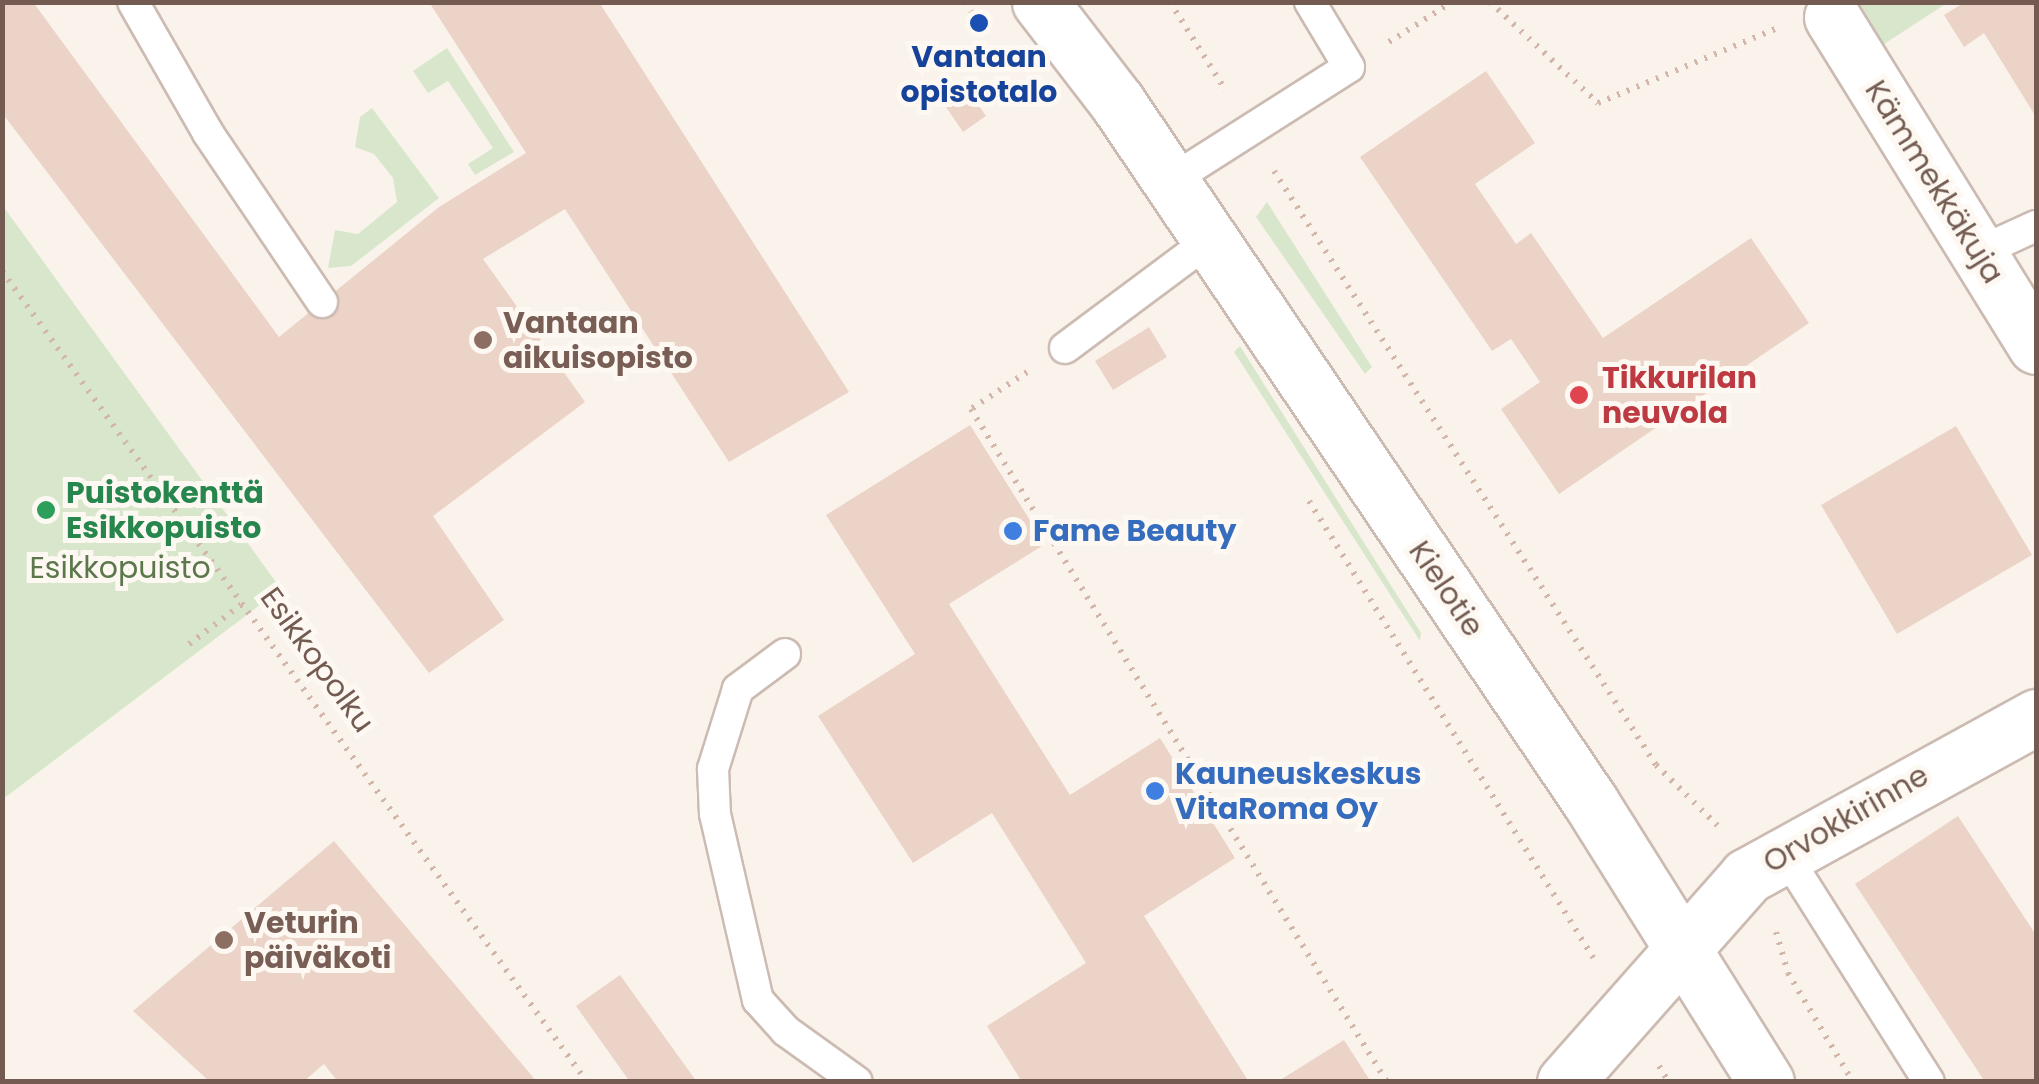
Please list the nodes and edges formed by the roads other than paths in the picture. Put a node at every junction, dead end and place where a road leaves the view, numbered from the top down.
1 (133, 2) edge
2 (1040, 2) edge
3 (1075, 2) edge
4 (1310, 2) edge
5 (1832, 17) road end
6 (1117, 102) junction
7 (1170, 181) junction
8 (2036, 226) edge
9 (1210, 240) junction
10 (1977, 253) junction
11 (322, 302) dead end
12 (2036, 346) edge
13 (1065, 348) road end
14 (786, 654) dead end
15 (2036, 717) edge
16 (1765, 864) junction
17 (1681, 954) junction
18 (856, 1082) edge
19 (1565, 1082) edge
20 (1766, 1082) edge
21 (1929, 1082) edge

1 - 11 lane
2 - 6 street, Kielotie
3 - 6 street, Kielotie
4 - 7 lane
5 - 10 street, Kämmekkäkuja
6 - 7 street, Kielotie
7 - 9 street, Kielotie
8 - 10 lane
9 - 13 lane
9 - 17 street, Kielotie
10 - 12 street, Kämmekkäkuja
14 - 18 lane
15 - 16 street, Orvokkirinne
16 - 17 street, Orvokkirinne
16 - 21 lane
17 - 19 street, Orvokkirinne
17 - 20 street, Kielotie

